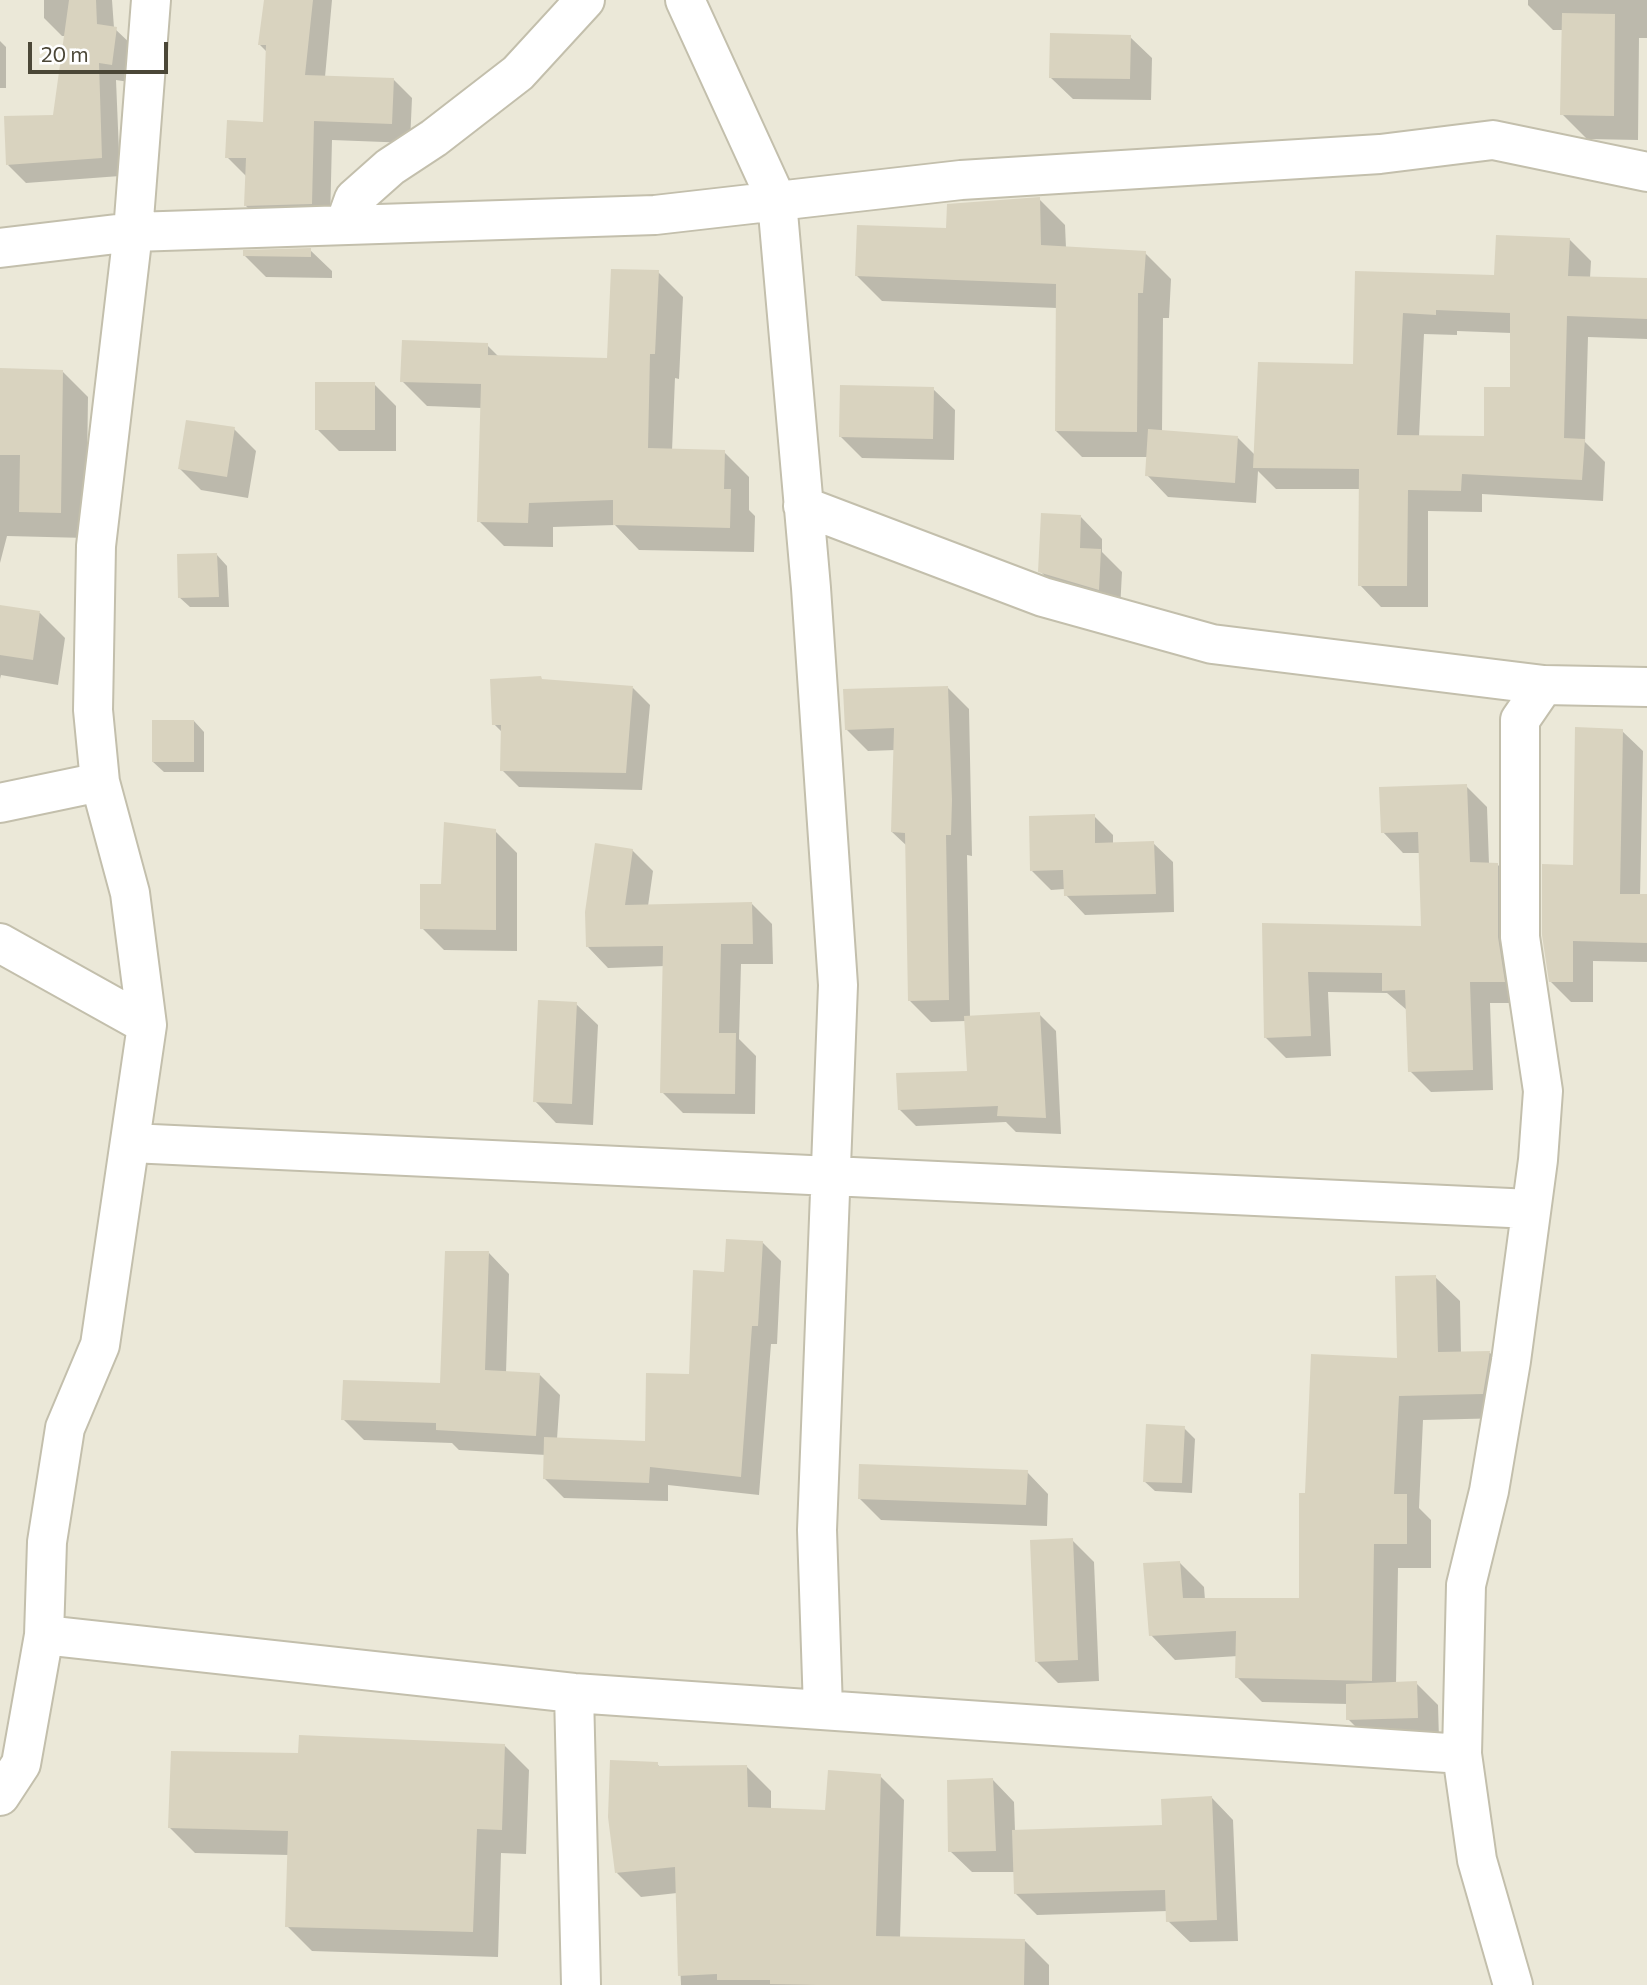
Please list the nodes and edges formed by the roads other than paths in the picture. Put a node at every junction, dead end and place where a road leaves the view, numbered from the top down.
1 (151, 0) edge
2 (585, 0) edge
3 (685, 0) edge
4 (1647, 172) edge
5 (776, 201) junction
6 (345, 224) junction
7 (133, 232) junction
8 (0, 248) edge
9 (803, 506) junction
10 (1544, 685) junction
11 (1647, 687) edge
12 (100, 782) junction
13 (0, 803) edge
14 (0, 943) edge
15 (147, 1025) junction
16 (131, 1143) junction
17 (830, 1174) junction
18 (1531, 1209) junction
19 (44, 1635) junction
20 (574, 1693) junction
21 (822, 1709) junction
22 (1462, 1754) junction
23 (0, 1796) edge
24 (581, 1985) edge
25 (1513, 1985) edge

1 - 7 street
2 - 6 street
3 - 5 street
4 - 5 street
5 - 6 street
5 - 9 street
6 - 7 street
7 - 8 street
7 - 12 street
9 - 10 street
9 - 17 street
10 - 11 street
10 - 18 street
12 - 13 street
12 - 15 street
14 - 15 street
15 - 16 street
16 - 17 street
16 - 19 street
17 - 18 street
17 - 21 street
18 - 22 street
19 - 20 street
19 - 23 street
20 - 21 street
20 - 24 street
21 - 22 street
22 - 25 street

